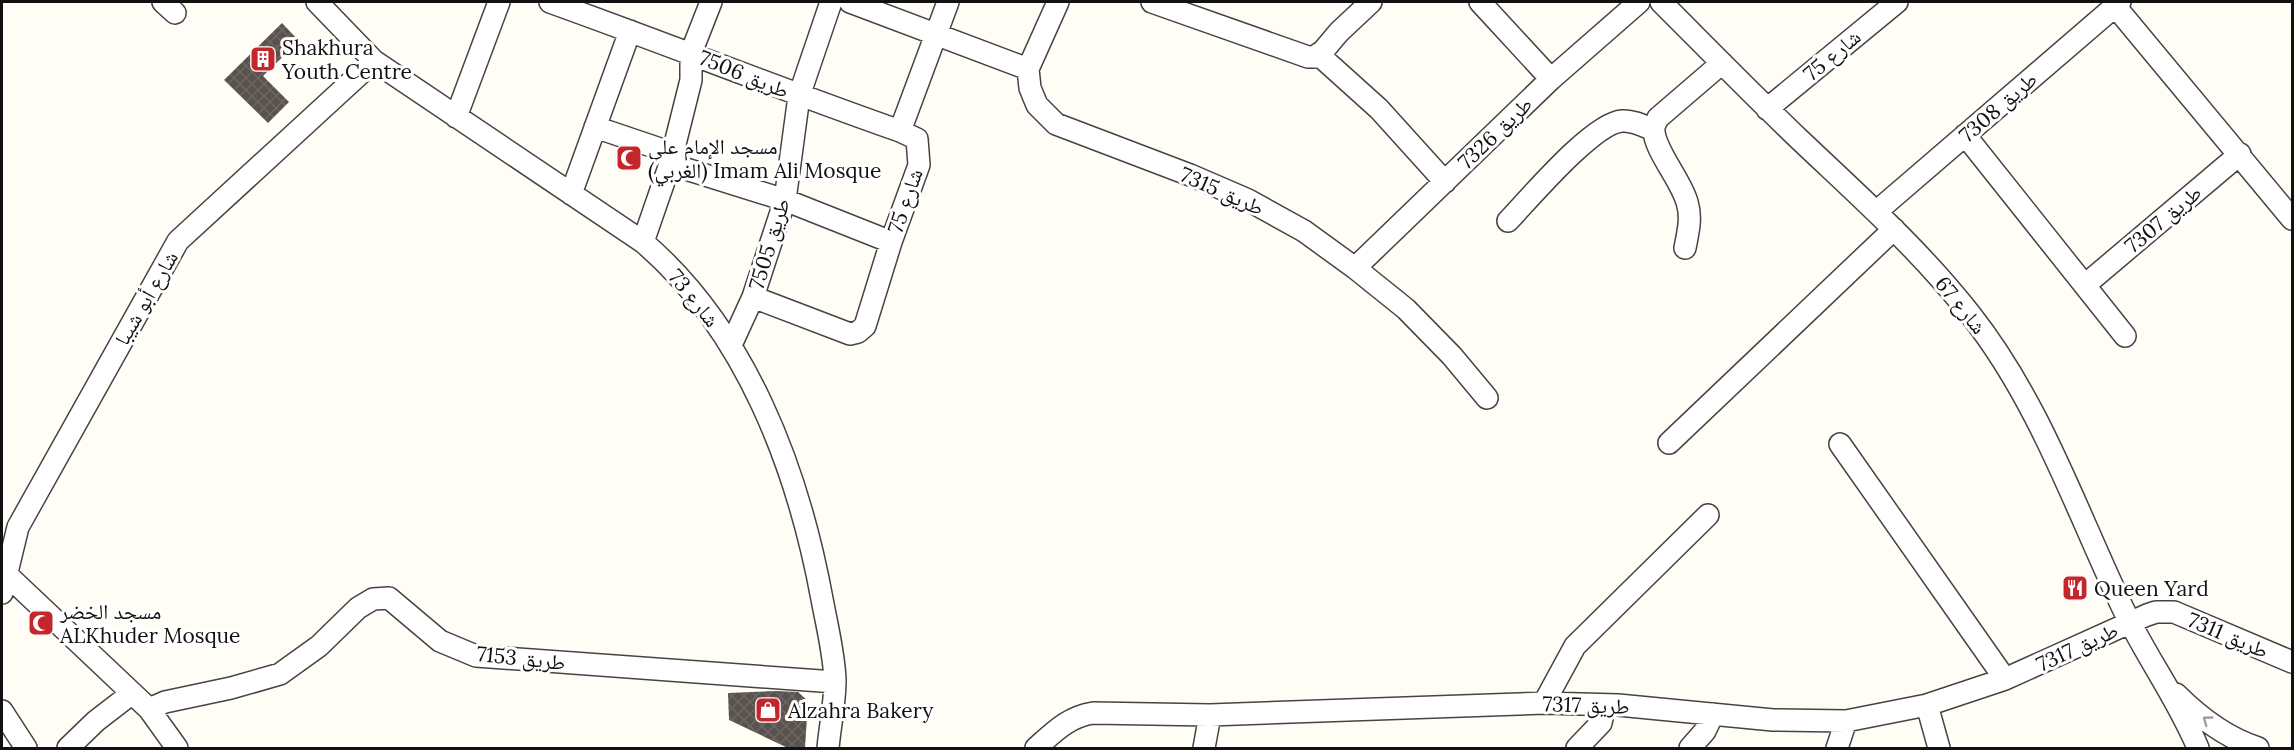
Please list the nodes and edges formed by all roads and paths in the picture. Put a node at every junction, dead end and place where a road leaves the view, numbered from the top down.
1 (317, 2) edge
2 (499, 2) edge
3 (550, 2) edge
4 (711, 2) edge
5 (831, 2) edge
6 (850, 2) edge
7 (948, 2) edge
8 (1058, 2) edge
9 (1152, 2) edge
10 (1371, 2) edge
11 (1480, 2) edge
12 (1639, 2) edge
13 (1661, 2) edge
14 (1897, 2) edge
15 (2118, 4) edge
16 (592, 8) edge
17 (1193, 9) edge
18 (630, 31) junction
19 (936, 36) junction
20 (691, 53) junction
21 (1319, 55) junction
22 (374, 61) junction
23 (1722, 63) junction
24 (1028, 69) junction
25 (1551, 79) junction
26 (799, 96) junction
27 (1767, 109) junction
28 (456, 117) junction
29 (595, 127) junction
30 (1653, 130) junction
31 (900, 131) junction
32 (1965, 135) junction
33 (2240, 154) junction
34 (671, 158) junction
35 (1445, 182) junction
36 (572, 194) junction
37 (785, 200) junction
38 (1876, 212) junction
39 (2292, 219) edge
40 (1508, 221) dead end
41 (1894, 229) junction
42 (643, 242) junction
43 (891, 242) junction
44 (1685, 248) dead end
45 (1355, 268) junction
46 (2085, 285) junction
47 (753, 297) junction
48 (2126, 336) dead end
49 (731, 345) junction
50 (1487, 398) dead end
51 (1670, 443) dead end
52 (1840, 444) dead end
53 (1708, 515) dead end
54 (4, 584) edge
55 (2130, 623) junction
56 (2292, 662) edge
57 (2005, 679) junction
58 (2163, 681) junction
59 (835, 682) junction
60 (131, 694) junction
61 (1544, 703) junction
62 (1605, 705) junction
63 (1927, 705) junction
64 (149, 710) junction
65 (2, 711) edge
66 (1713, 714) junction
67 (1210, 715) junction
68 (1846, 721) junction
69 (26, 748) edge
70 (68, 748) edge
71 (177, 748) edge
72 (828, 748) edge
73 (1036, 748) edge
74 (1204, 748) edge
75 (1577, 748) edge
76 (1690, 748) edge
77 (1837, 748) edge
78 (1855, 748) edge
79 (1939, 748) edge
80 (2198, 748) edge
81 (2258, 748) edge

1 - 22 street, شارع 73
2 - 28 street
3 - 16 street, طريق 7506
4 - 20 street
5 - 26 street, طريق 7505
6 - 19 street
7 - 19 street
8 - 24 street
9 - 17 street
10 - 21 street
11 - 25 street
12 - 25 street, طريق 7326
13 - 23 street, شارع 67
14 - 27 street, شارع 75
15 - 32 street, طريق 7308
15 - 33 street
16 - 18 street, طريق 7506
17 - 21 street
18 - 20 street, طريق 7506
18 - 29 street
19 - 24 street
19 - 31 street
20 - 26 street, طريق 7506
20 - 34 street
21 - 35 street
22 - 28 street, شارع 73
22 - 54 street, شارع أبو شيبا
23 - 27 street, شارع 67
23 - 30 street
24 - 45 street, طريق 7315
25 - 35 street, طريق 7326
26 - 31 street, طريق 7506
26 - 37 street, طريق 7505
27 - 38 street, شارع 67
28 - 36 street, شارع 73
29 - 34 street
29 - 36 street
30 - 40 street
30 - 44 street
31 - 43 street, شارع 75
32 - 38 street, طريق 7308
32 - 46 street
33 - 39 street
33 - 46 street, طريق 7307
34 - 37 street
34 - 42 street
35 - 45 street, طريق 7326
36 - 42 street, شارع 73
37 - 43 street
37 - 47 street, طريق 7505
38 - 41 street, شارع 67
41 - 51 street
41 - 55 street, شارع 67
42 - 49 street, شارع 73
43 - 47 street, شارع 75
45 - 50 street, طريق 7315
46 - 48 street
47 - 49 street, طريق 7505
49 - 59 street, شارع 73
52 - 57 street
53 - 61 street
54 - 60 street
55 - 56 street, طريق 7311
55 - 57 street, طريق 7317
55 - 58 street, شارع 67
57 - 63 street, طريق 7317
58 - 80 street
81 -> 58 street
59 - 64 street, طريق 7153
59 - 72 street, شارع 73
60 - 64 street
60 - 70 street
61 - 62 street, طريق 7317
61 - 67 street, طريق 7317
62 - 66 street, طريق 7317
62 - 75 street
63 - 68 street, طريق 7317
63 - 79 street
64 - 71 street
65 - 69 street
66 - 68 street, طريق 7317
66 - 76 street
67 - 73 street, طريق 7317
67 - 74 street
68 - 77 street
68 - 78 street

